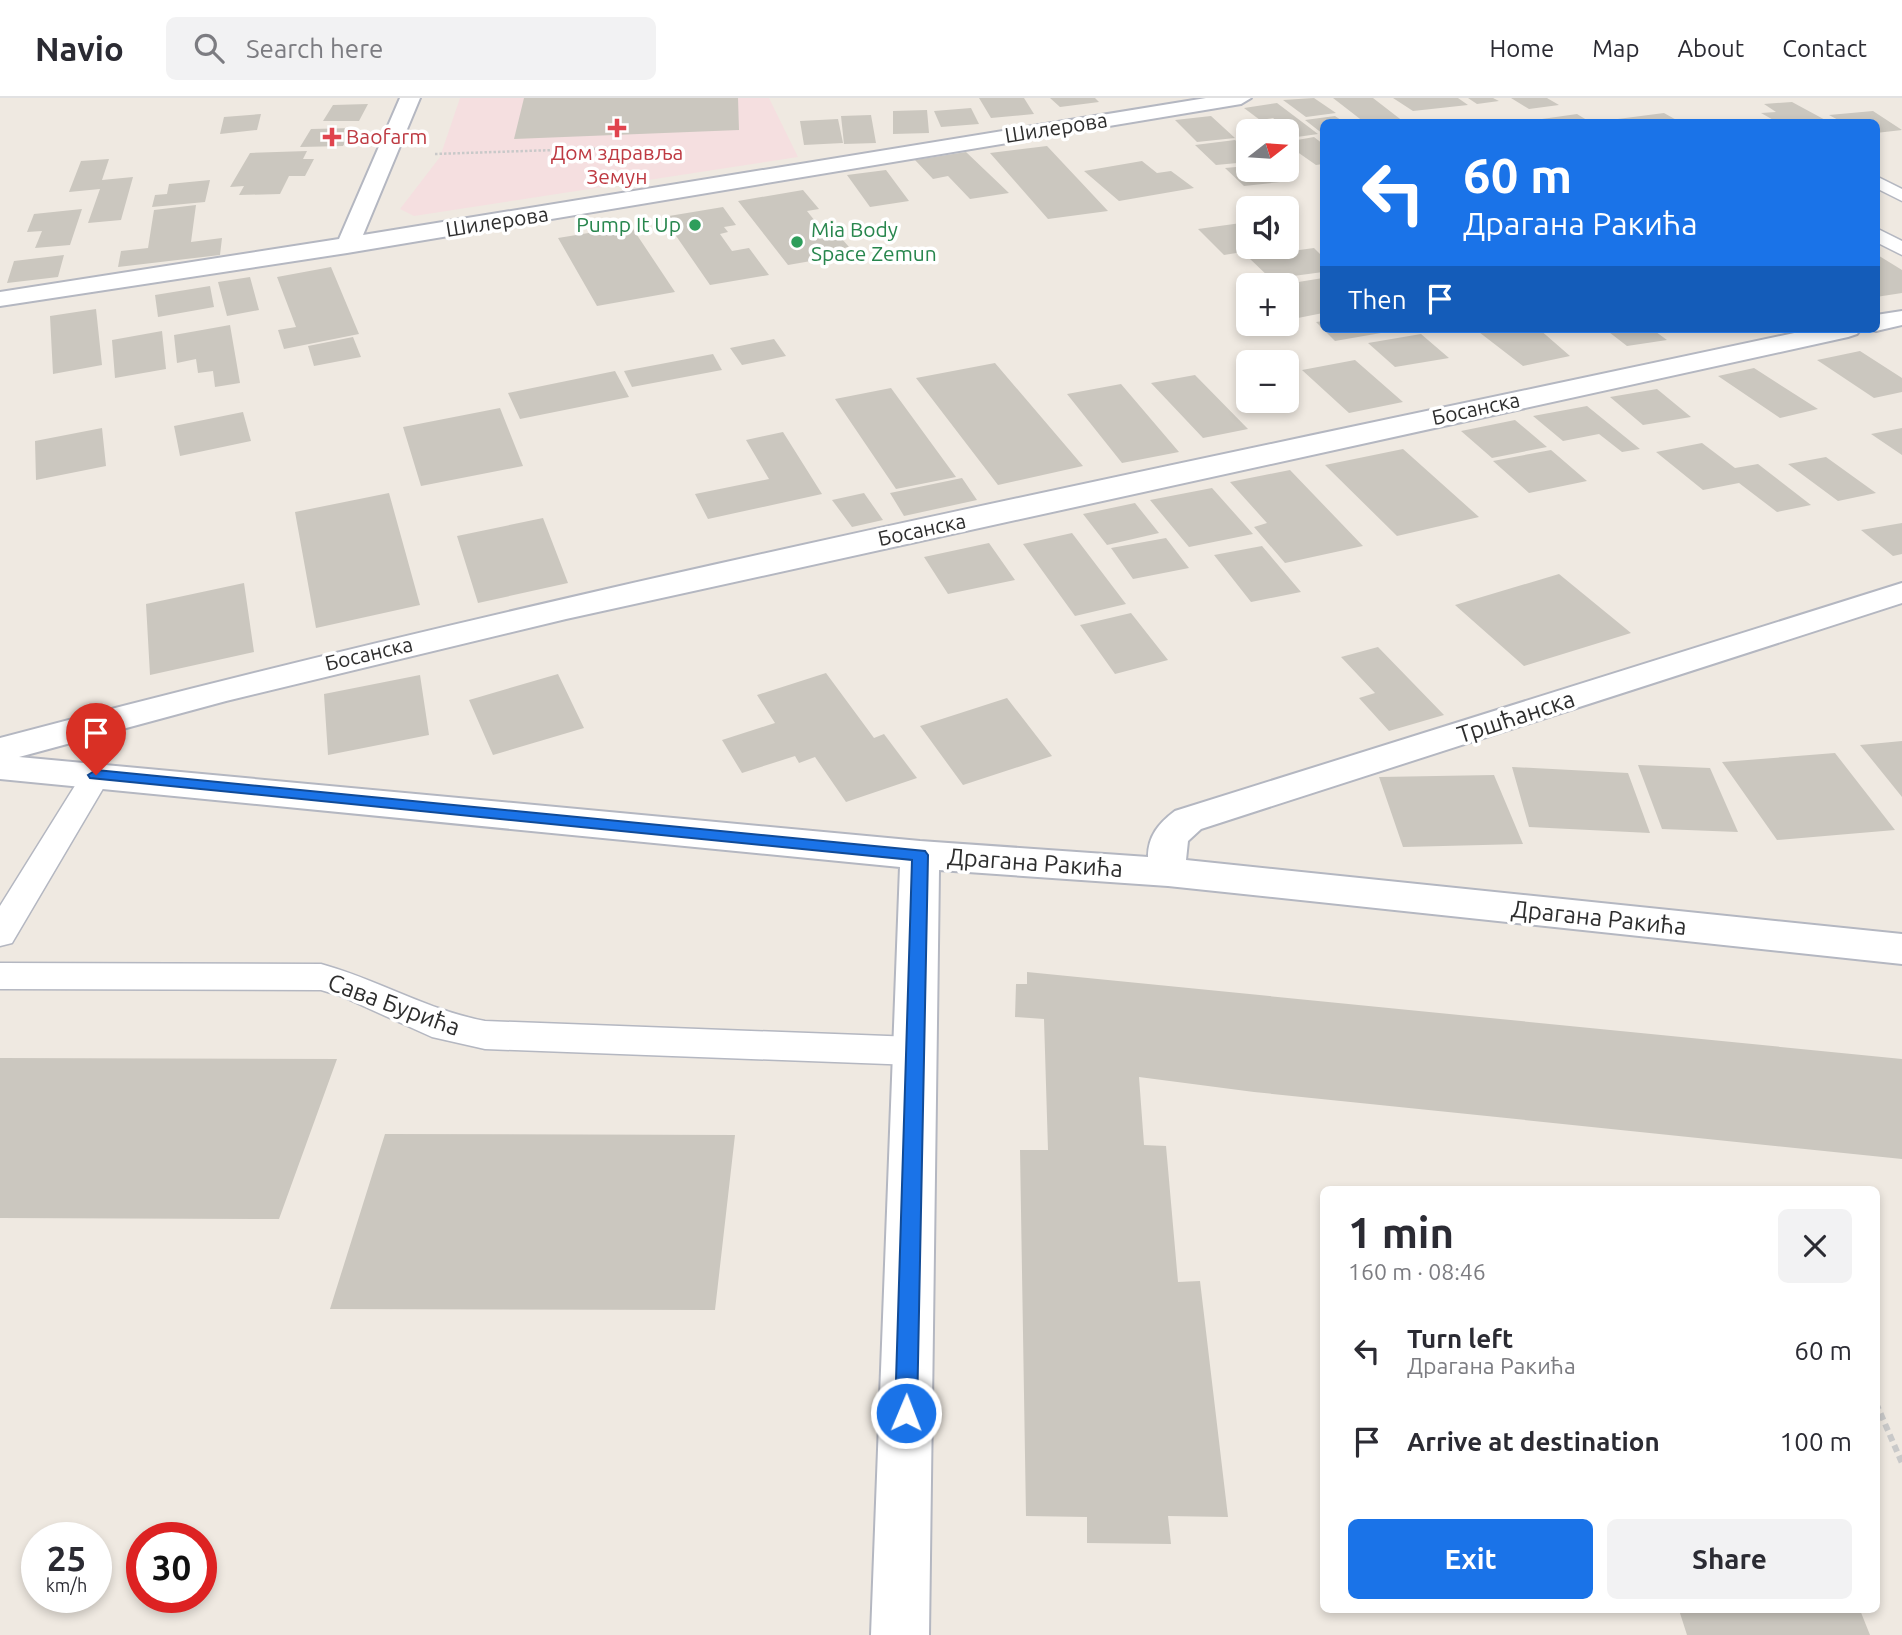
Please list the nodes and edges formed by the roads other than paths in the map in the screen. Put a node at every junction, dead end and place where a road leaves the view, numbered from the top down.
1 (410, 98) edge
2 (1241, 98) edge
3 (1880, 183) edge
4 (1902, 195) edge
5 (1880, 236) edge
6 (348, 246) junction
7 (1902, 249) edge
8 (0, 299) edge
9 (1902, 318) edge
10 (1880, 322) edge
11 (1830, 333) edge
12 (1902, 593) edge
13 (0, 750) edge
14 (0, 767) edge
15 (96, 775) junction
16 (920, 855) junction
17 (1168, 872) junction
18 (0, 933) edge
19 (1902, 949) edge
20 (0, 976) edge
21 (914, 1051) junction
22 (900, 1635) edge

1 - 6 street
2 - 6 street, Шилерова
3 - 4 lane
5 - 7 lane
6 - 8 street, Шилерова
9 - 10 street
11 - 13 street, Босанска
12 - 17 street, Тршћанска
14 - 15 street, Драгана Ракића
15 - 16 street, Драгана Ракића
15 - 18 lane
16 - 17 street, Драгана Ракића
16 - 21 street
17 - 19 street, Драгана Ракића
20 - 21 lane, Сава Бурића
21 - 22 street

